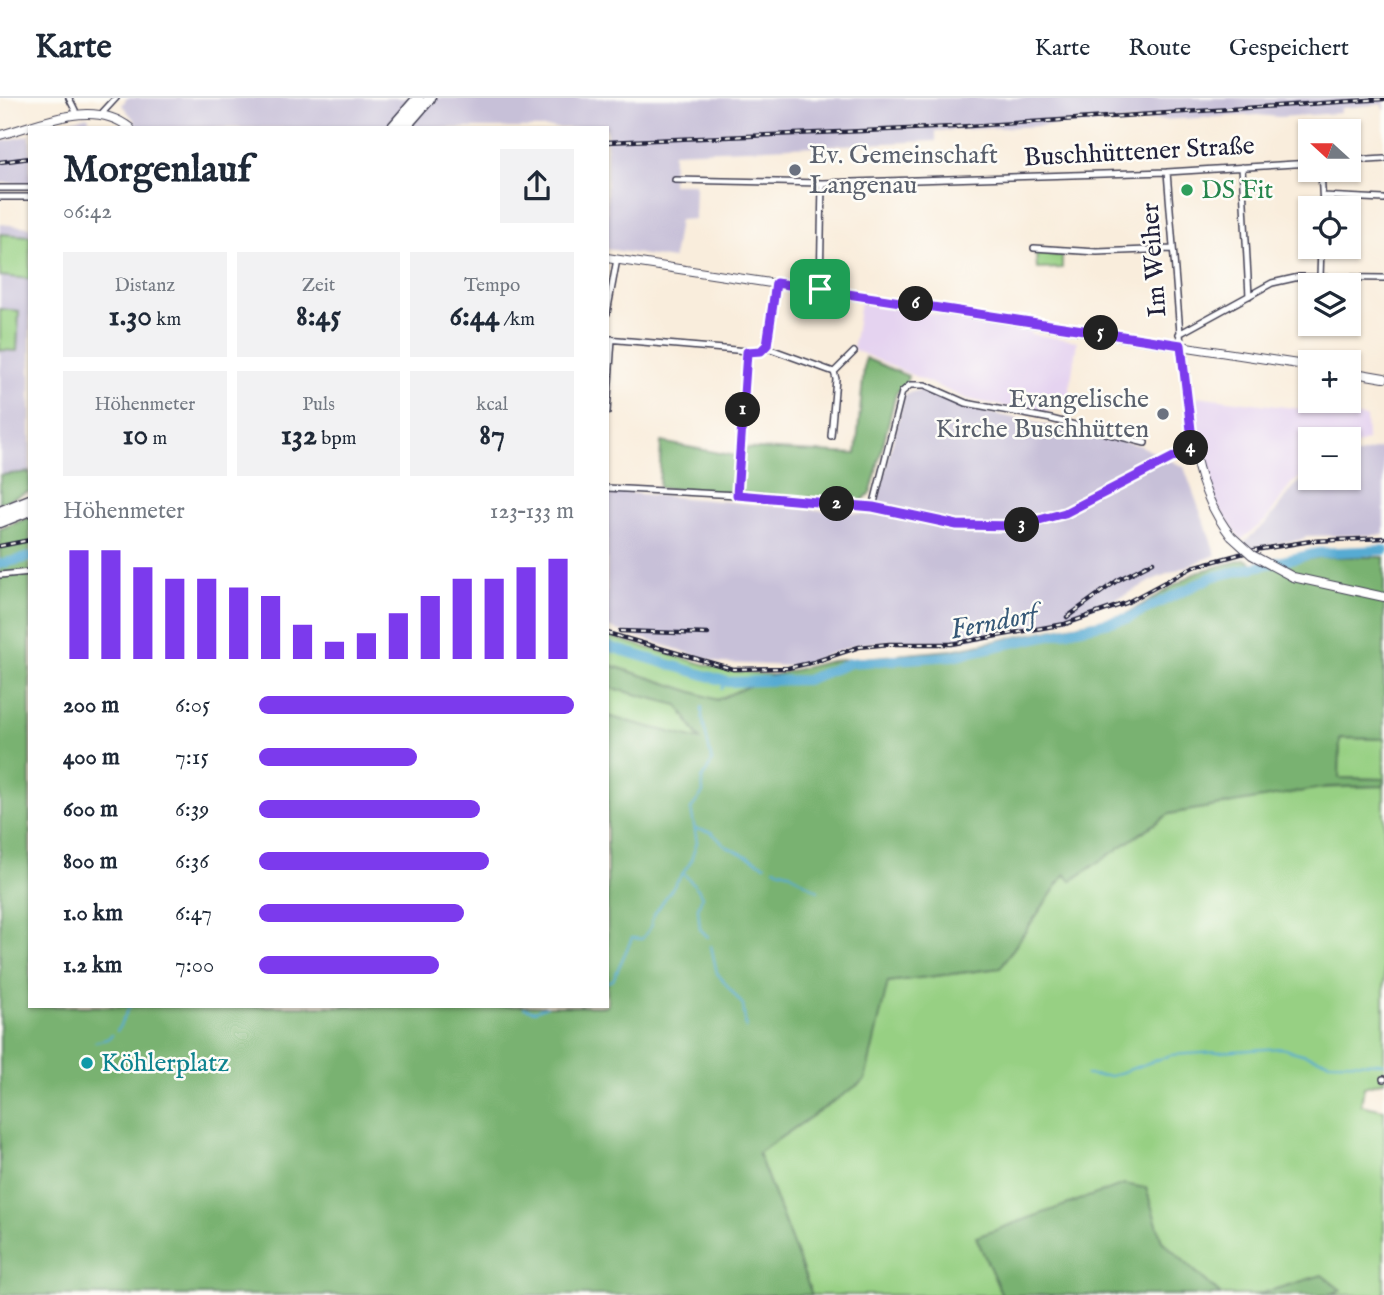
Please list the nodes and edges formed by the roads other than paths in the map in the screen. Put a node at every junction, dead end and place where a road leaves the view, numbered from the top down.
1 (69, 98) edge
2 (114, 98) edge
3 (418, 98) edge
4 (430, 98) edge
5 (75, 110) junction
6 (103, 113) junction
7 (127, 125) edge
8 (394, 126) edge
9 (406, 126) edge
10 (0, 135) edge
11 (1362, 158) edge
12 (1384, 159) edge
13 (1298, 164) edge
14 (1242, 167) junction
15 (1167, 172) junction
16 (675, 180) dead end
17 (1322, 182) edge
18 (822, 184) junction
19 (0, 188) edge
20 (28, 188) edge
21 (1323, 196) edge
22 (0, 197) edge
23 (28, 197) edge
24 (1361, 198) edge
25 (1384, 199) edge
26 (1034, 248) dead end
27 (1172, 249) junction
28 (609, 257) edge
29 (617, 259) junction
30 (1298, 277) edge
31 (1361, 277) edge
32 (1384, 278) edge
33 (776, 283) junction
34 (820, 289) junction
35 (1249, 296) junction
36 (609, 302) edge
37 (1180, 334) junction
38 (610, 339) edge
39 (1181, 345) junction
40 (765, 347) junction
41 (747, 352) junction
42 (854, 352) dead end
43 (609, 363) edge
44 (1298, 364) edge
45 (835, 372) junction
46 (1361, 374) edge
47 (1384, 378) edge
48 (831, 436) dead end
49 (1145, 443) dead end
50 (1193, 447) junction
51 (609, 488) edge
52 (737, 495) junction
53 (28, 501) edge
54 (873, 507) junction
55 (28, 511) edge
56 (0, 512) edge
57 (0, 522) edge
58 (28, 572) edge
59 (0, 575) edge
60 (1384, 597) edge

1 - 5 street
2 - 6 street
3 - 8 highway
4 - 9 highway
5 - 6 main road
5 - 10 main road
6 - 7 main road
11 - 12 street
13 - 14 street, Buschhüttener Straße
14 - 15 street, Buschhüttener Straße
14 - 35 street
15 - 18 street, Buschhüttener Straße
15 - 27 street, Im Weiher
16 - 18 street, Buschhüttener Straße
17 - 21 street
18 - 34 street
19 - 20 street
22 - 23 street
24 - 25 street
26 - 27 street
27 - 37 street, Im Weiher
28 - 29 main road
29 - 33 main road
29 - 36 street
30 - 35 street
31 - 32 street
33 - 34 main road
33 - 40 street
34 - 39 main road
35 - 37 street
37 - 39 street, Im Weiher
38 - 41 street
38 - 43 street
39 - 44 main road
39 - 50 main road
40 - 41 street
40 - 45 street
41 - 52 street
42 - 45 street
45 - 48 street
46 - 47 main road
49 - 54 street
50 - 54 street
50 - 60 main road, bridge
51 - 52 street
52 - 54 street
53 - 56 highway
55 - 57 highway
58 - 59 street

